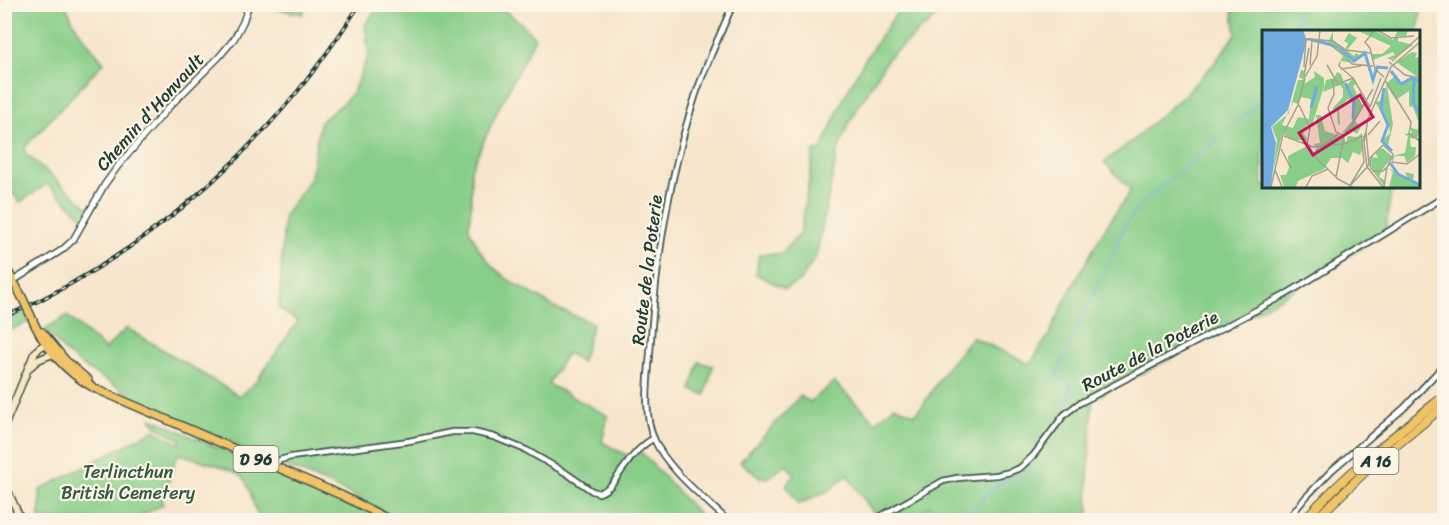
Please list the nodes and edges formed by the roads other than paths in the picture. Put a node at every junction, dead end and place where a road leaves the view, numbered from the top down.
1 (249, 4) edge
2 (733, 4) edge
3 (1444, 197) edge
4 (4, 264) edge
5 (14, 283) junction
6 (4, 285) edge
7 (47, 342) junction
8 (55, 353) junction
9 (1444, 365) edge
10 (30, 367) junction
11 (1444, 396) edge
12 (1444, 406) edge
13 (4, 427) edge
14 (654, 438) junction
15 (272, 466) junction
16 (4, 482) edge
17 (21, 520) edge
18 (390, 520) edge
19 (727, 520) edge
20 (874, 520) edge
21 (1287, 520) edge
22 (1303, 520) edge
23 (1315, 520) edge

1 - 5 street, Chemin d'Honvault
2 - 14 street, Route de la Poterie
3 - 20 street, Route de la Poterie
4 - 5 main road, D 96
5 - 6 street
5 - 7 main road, D 96, bridge
7 - 8 main road, D 96
7 - 10 main road
8 - 10 main road
8 - 15 main road, D 96
9 - 21 street
10 - 13 main road
11 - 22 highway, A 16
12 - 23 highway, A 16
14 - 15 street
14 - 19 street, Route de la Poterie
15 - 18 main road, D 96
16 - 17 main road

